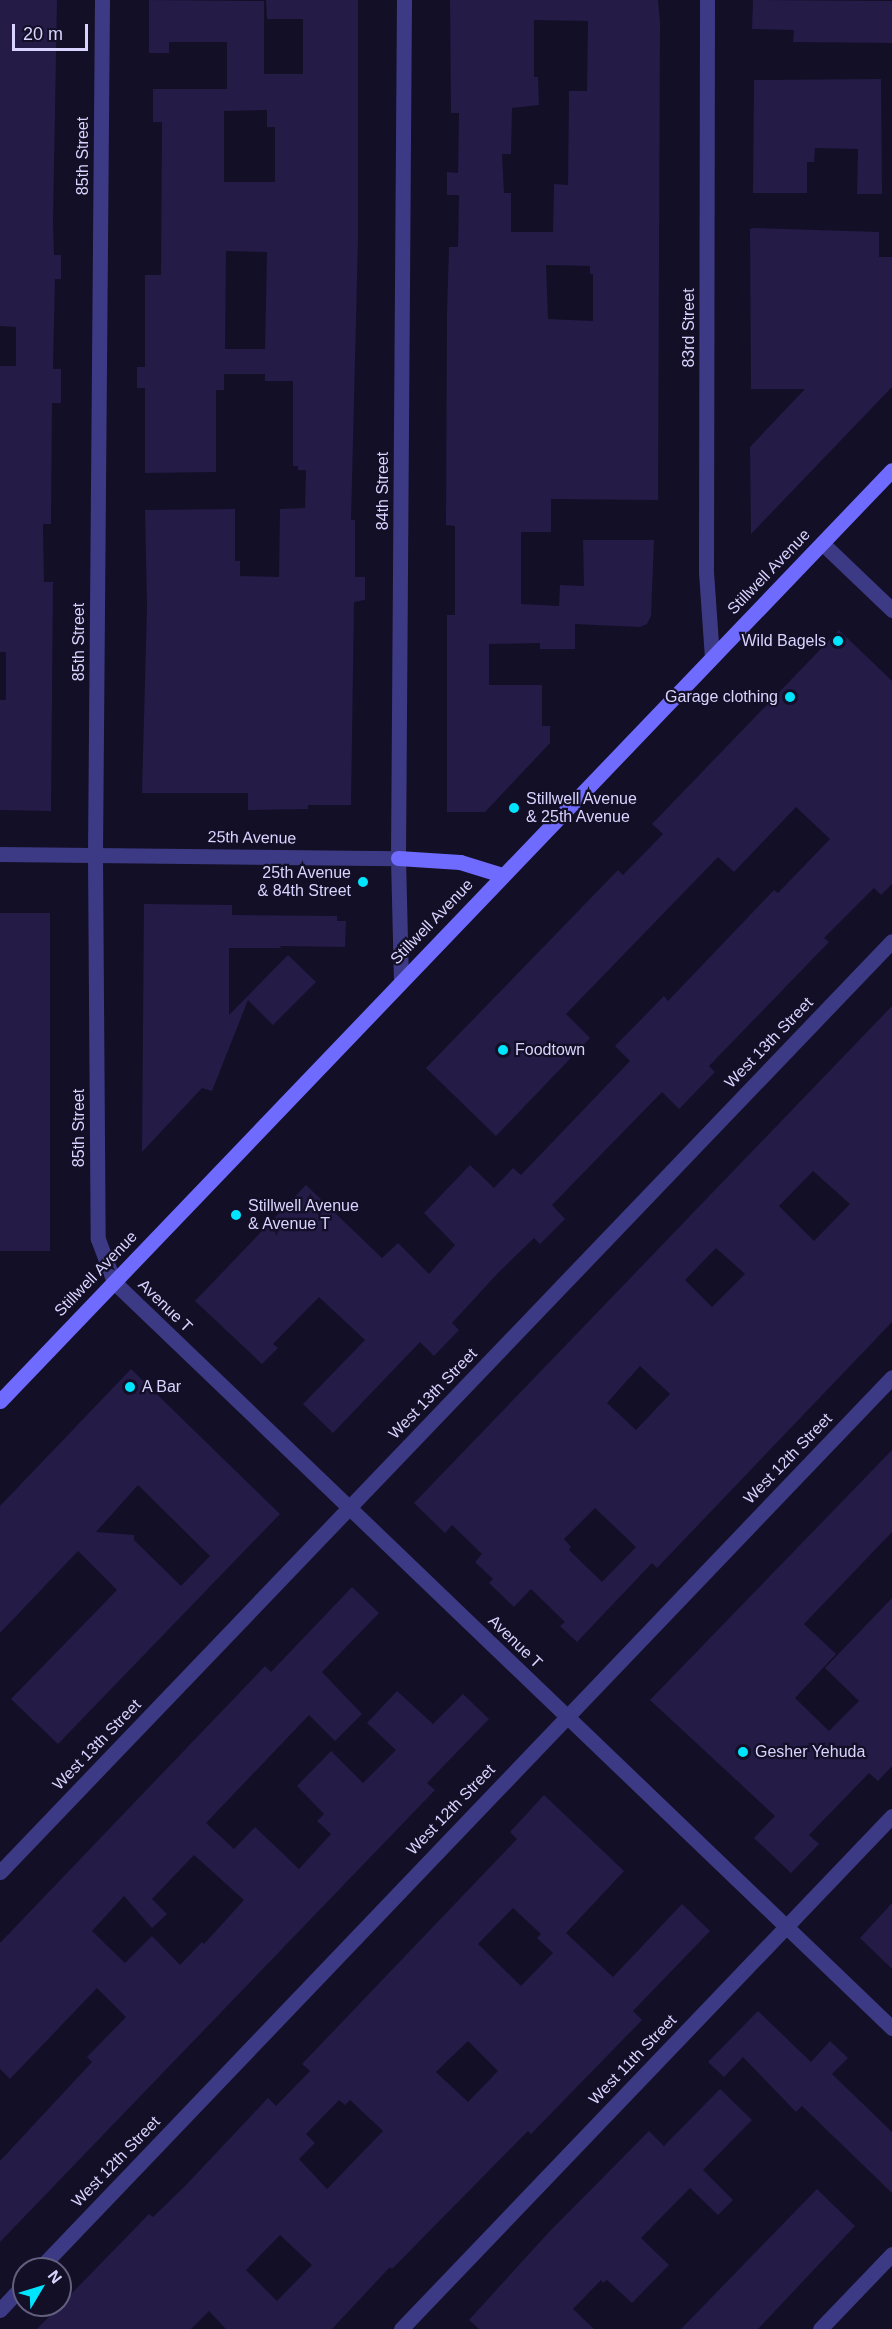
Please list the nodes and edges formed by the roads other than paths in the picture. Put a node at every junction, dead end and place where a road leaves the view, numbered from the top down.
1 (102, 0) edge
2 (404, 0) edge
3 (707, 0) edge
4 (892, 470) edge
5 (822, 543) junction
6 (892, 610) edge
7 (712, 657) junction
8 (0, 854) edge
9 (95, 855) junction
10 (398, 858) junction
11 (502, 875) junction
12 (892, 941) edge
13 (401, 981) junction
14 (114, 1282) junction
15 (892, 1377) edge
16 (0, 1401) edge
17 (349, 1508) junction
18 (566, 1716) junction
19 (892, 1816) edge
20 (0, 1872) edge
21 (786, 1926) junction
22 (892, 2028) edge
23 (892, 2254) edge
24 (50, 2257) edge
25 (12, 2297) edge
26 (0, 2310) edge
27 (401, 2329) edge
28 (820, 2329) edge

1 - 9 street, 85th Street
2 - 10 street, 84th Street
3 - 7 street, 83rd Street
4 - 5 main road, Stillwell Avenue
5 - 6 street
5 - 7 main road, Stillwell Avenue
7 - 11 main road, Stillwell Avenue
8 - 9 street, 25th Avenue
9 - 10 street, 25th Avenue
9 - 14 street, 85th Street
10 - 11 main road, 25th Avenue
10 - 13 street, 84th Street
11 - 13 main road, Stillwell Avenue
12 - 17 street, West 13th Street
13 - 14 main road, Stillwell Avenue
14 - 16 main road, Stillwell Avenue
14 - 17 street, Avenue T
15 - 18 street, West 12th Street
17 - 18 street, Avenue T
17 - 20 street, West 13th Street
18 - 21 street, Avenue T
18 - 24 street, West 12th Street
19 - 21 street, West 11th Street
21 - 22 street, Avenue T
21 - 27 street, West 11th Street
23 - 28 street
25 - 26 street

